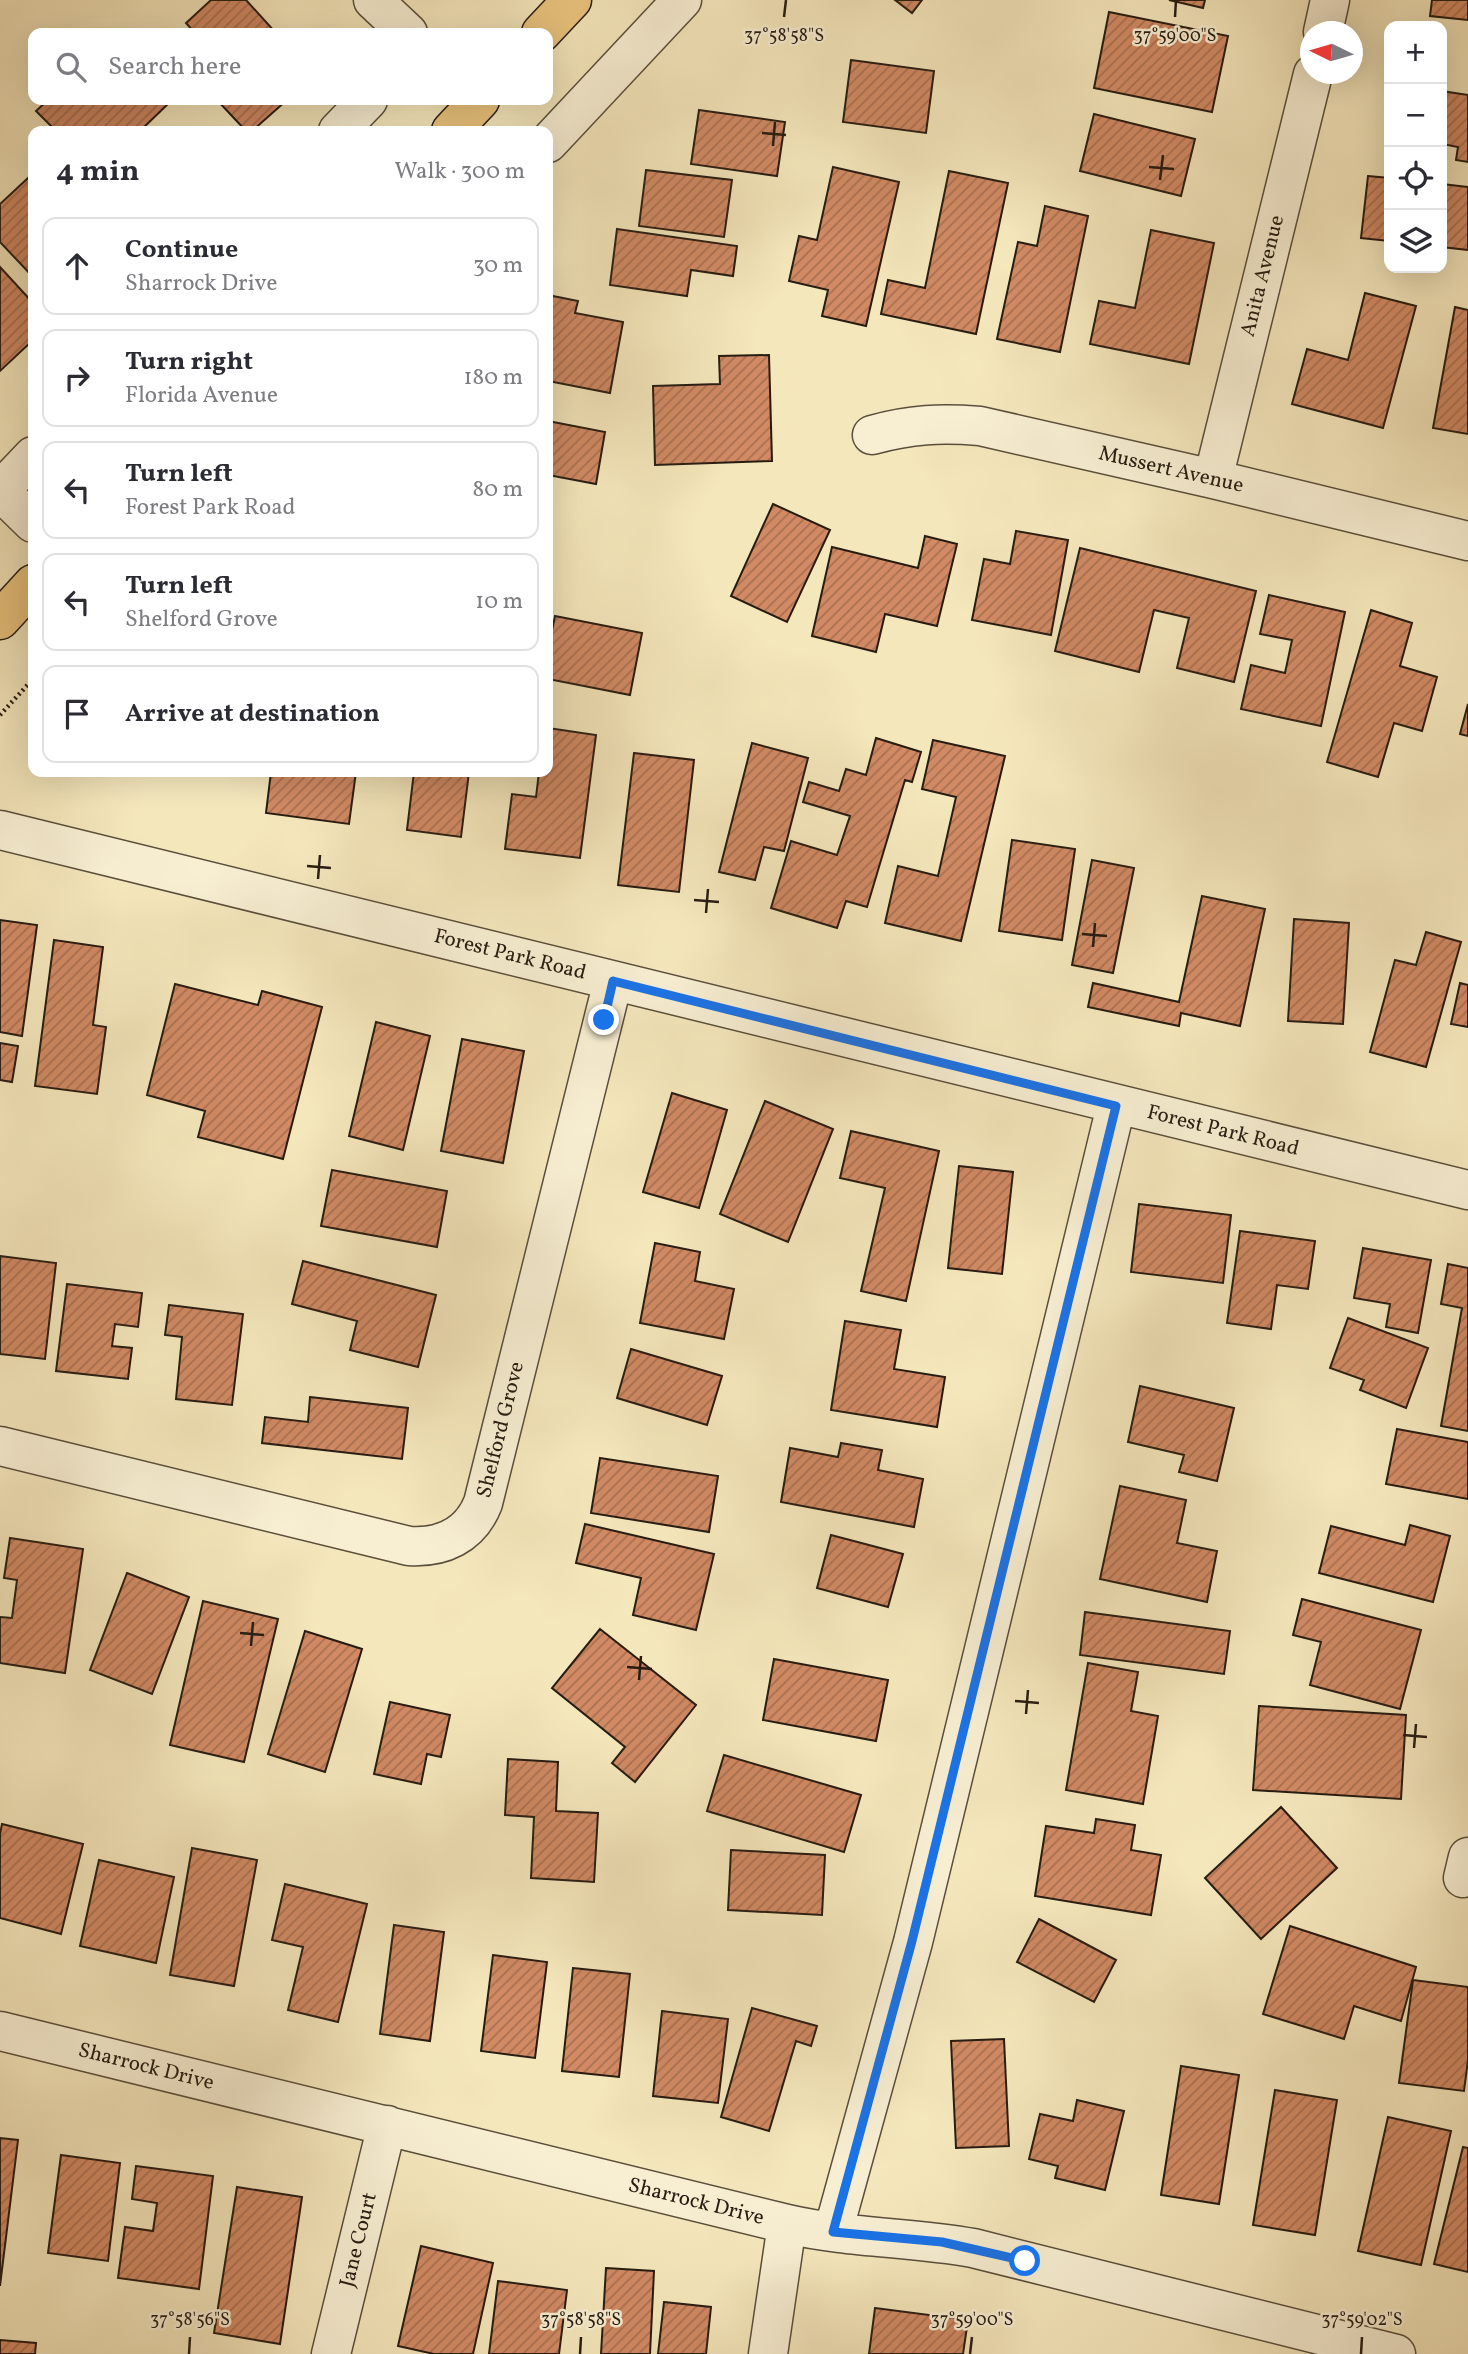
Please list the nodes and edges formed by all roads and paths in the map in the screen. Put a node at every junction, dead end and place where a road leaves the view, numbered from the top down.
1 (373, 0) edge
2 (572, 0) edge
3 (682, 0) edge
4 (1331, 0) edge
5 (1326, 21) edge
6 (403, 28) edge
7 (546, 28) edge
8 (1310, 84) edge
9 (363, 105) edge
10 (475, 105) edge
11 (343, 126) edge
12 (456, 126) edge
13 (553, 138) edge
14 (872, 435) dead end
15 (28, 461) edge
16 (1213, 479) junction
17 (0, 491) edge
18 (28, 518) edge
19 (1468, 541) edge
20 (28, 589) edge
21 (0, 620) edge
22 (28, 684) edge
23 (0, 715) edge
24 (0, 830) edge
25 (613, 981) junction
26 (1116, 1106) junction
27 (1468, 1190) edge
28 (0, 1446) edge
29 (0, 2031) edge
30 (387, 2125) junction
31 (786, 2224) junction
32 (833, 2232) junction
33 (1373, 2351) edge
34 (331, 2354) edge
35 (768, 2354) edge

1 - 6 street
2 - 7 main road
3 - 13 street
4 - 5 street
8 - 16 street, Anita Avenue
9 - 11 street
10 - 12 main road
14 - 16 street, Mussert Avenue
15 - 17 street
16 - 19 street, Mussert Avenue
17 - 18 street
20 - 21 main road
22 - 23 path
24 - 25 street, Forest Park Road
25 - 26 street, Forest Park Road
25 - 28 street, Shelford Grove
26 - 27 street, Forest Park Road
26 - 32 street
29 - 30 street, Sharrock Drive
30 - 31 street, Sharrock Drive
30 - 34 street, Jane Court
31 - 32 street, Sharrock Drive
31 - 35 street
32 - 33 street, Sharrock Drive

